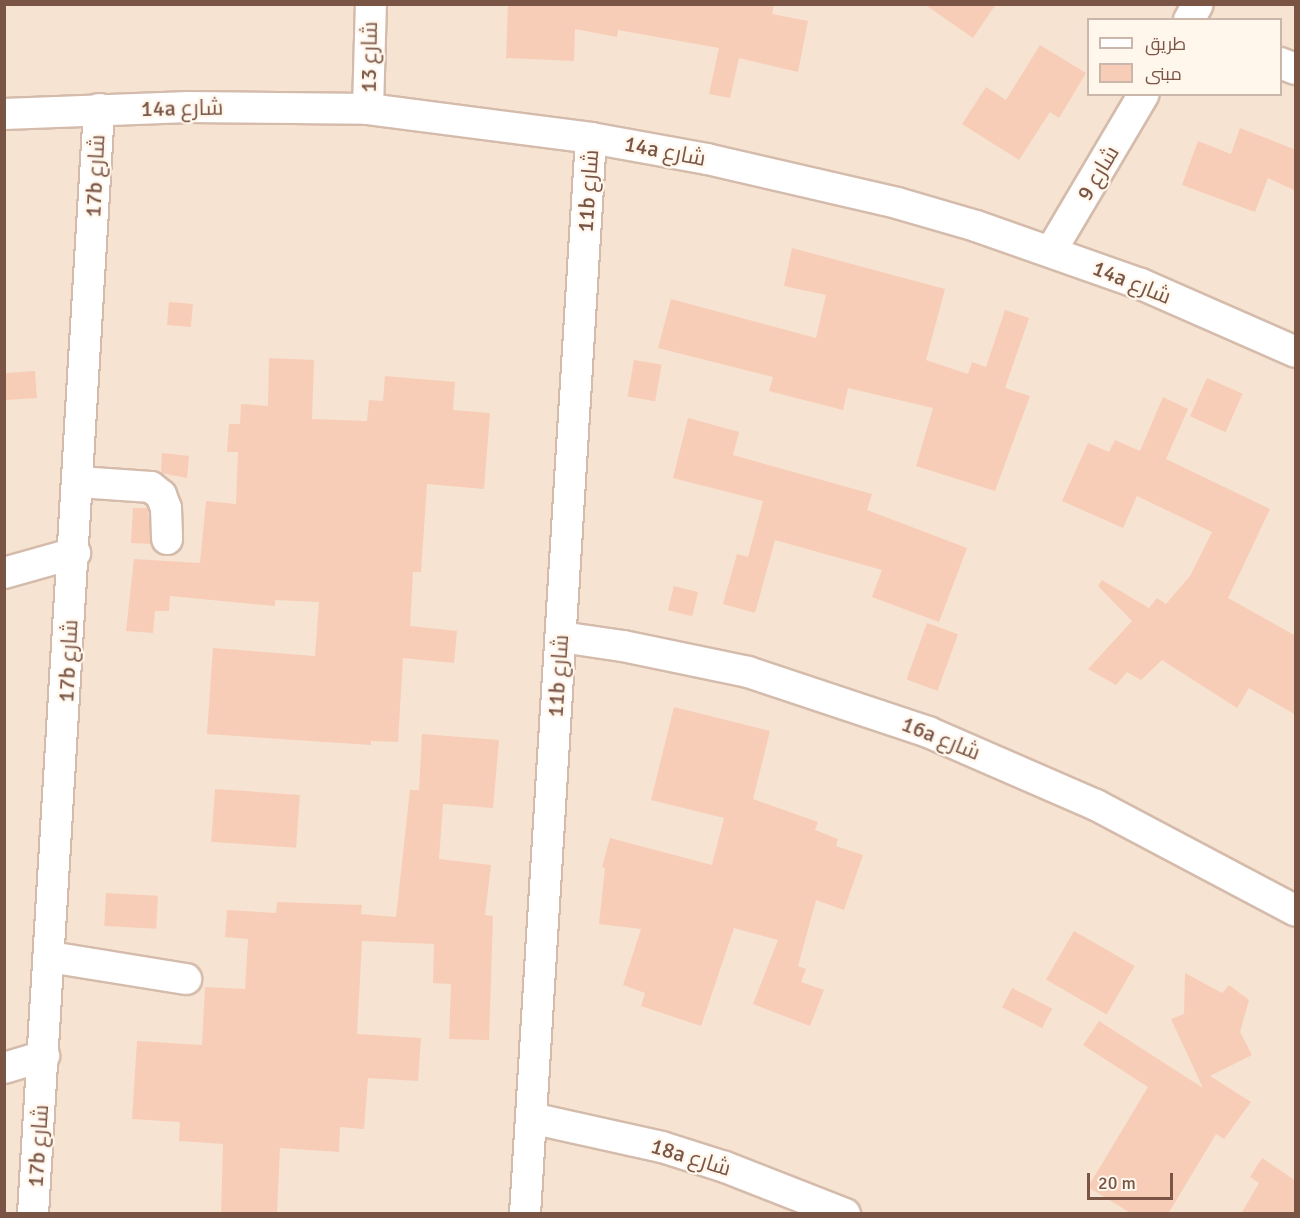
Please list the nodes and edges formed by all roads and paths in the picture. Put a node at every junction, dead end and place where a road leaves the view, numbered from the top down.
1 (371, 4) edge
2 (1198, 4) edge
3 (1190, 18) edge
4 (1282, 63) edge
5 (1296, 69) edge
6 (1143, 96) edge
7 (99, 109) junction
8 (368, 110) junction
9 (4, 114) edge
10 (591, 138) junction
11 (1051, 251) junction
12 (1296, 352) edge
13 (79, 482) junction
14 (167, 539) dead end
15 (75, 553) junction
16 (4, 573) edge
17 (561, 637) junction
18 (1296, 911) edge
19 (50, 957) junction
20 (186, 979) dead end
21 (44, 1056) junction
22 (4, 1068) edge
23 (531, 1118) junction
24 (33, 1214) edge
25 (525, 1214) edge
26 (845, 1214) edge

1 - 8 street, شارع 13
2 - 3 street
4 - 5 street
6 - 11 street, شارع 9
7 - 8 street, 14a شارع
7 - 9 street, 14a شارع
7 - 13 street, 17b شارع
8 - 10 street, 14a شارع
10 - 11 street, 14a شارع
10 - 17 street, 11b شارع
11 - 12 street, 14a شارع
13 - 14 street
13 - 15 street, 17b شارع
15 - 16 street
15 - 19 street, 17b شارع
17 - 18 street, 16a شارع
17 - 23 street, 11b شارع
19 - 20 street
19 - 21 street, 17b شارع
21 - 22 street
21 - 24 street, 17b شارع
23 - 25 street, 11b شارع
23 - 26 street, 18a شارع

